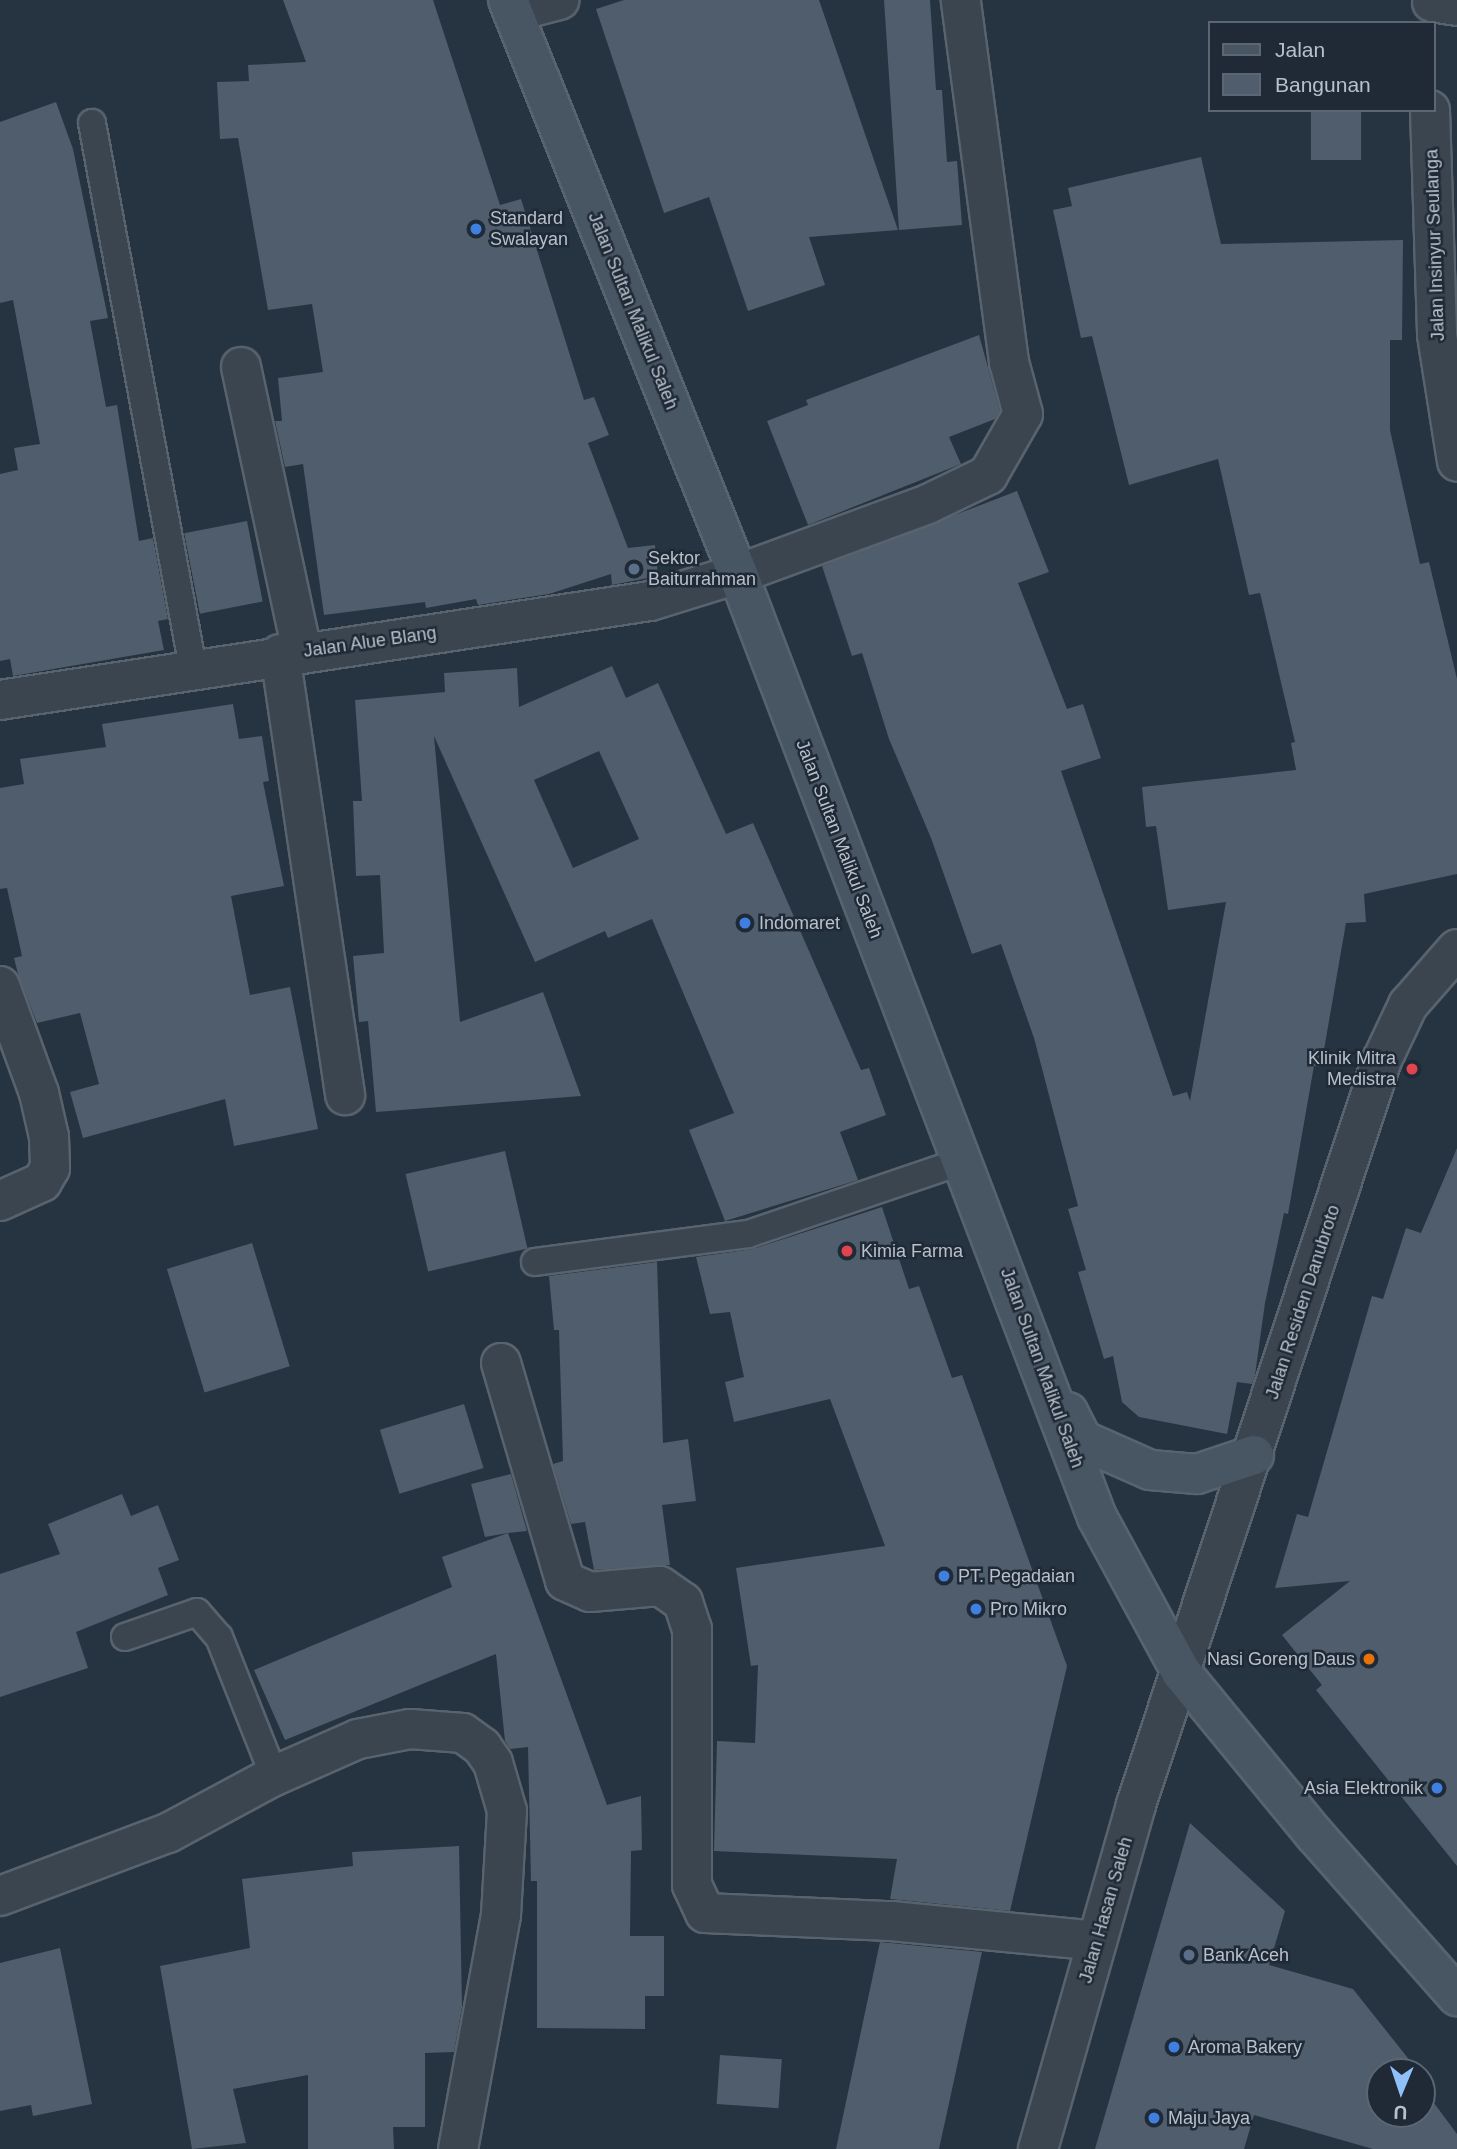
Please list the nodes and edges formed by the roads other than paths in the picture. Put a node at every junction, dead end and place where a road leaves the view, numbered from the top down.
1 (559, 0) edge
2 (961, 0) edge
3 (510, 6) edge
4 (1430, 112) edge
5 (92, 123) dead end
6 (241, 367) dead end
7 (1457, 461) edge
8 (738, 575) junction
9 (291, 653) junction
10 (193, 668) junction
11 (0, 700) edge
12 (1457, 949) edge
13 (0, 986) edge
14 (345, 1095) dead end
15 (962, 1161) junction
16 (0, 1201) edge
17 (535, 1262) dead end
18 (1037, 1350) junction
19 (501, 1363) dead end
20 (1254, 1455) junction
21 (125, 1637) dead end
22 (1181, 1672) junction
23 (274, 1776) junction
24 (0, 1896) edge
25 (1097, 1941) junction
26 (1457, 1997) edge
27 (458, 2149) edge
28 (1038, 2149) edge

1 - 3 street
2 - 8 street, Jalan Alue Blang
3 - 8 main road, Jalan Sultan Malikul Saleh
4 - 7 street, Jalan Insinyur Seulanga
5 - 10 lane
6 - 9 street
8 - 9 street, Jalan Alue Blang
8 - 15 main road, Jalan Sultan Malikul Saleh
9 - 10 street, Jalan Alue Blang
9 - 14 street
10 - 11 street, Jalan Alue Blang
12 - 20 street, Jalan Residen Danubroto
13 - 16 street
15 - 17 lane
15 - 18 main road, Jalan Sultan Malikul Saleh
18 - 20 main road
18 - 22 main road, Jalan Sultan Malikul Saleh
19 - 25 street
20 - 22 street, Jalan Residen Danubroto
21 - 23 lane
22 - 25 street, Jalan Hasan Saleh
22 - 26 main road, Jalan Sultan Malikul Saleh
23 - 24 street
23 - 27 street
25 - 28 street, Jalan Hasan Saleh

